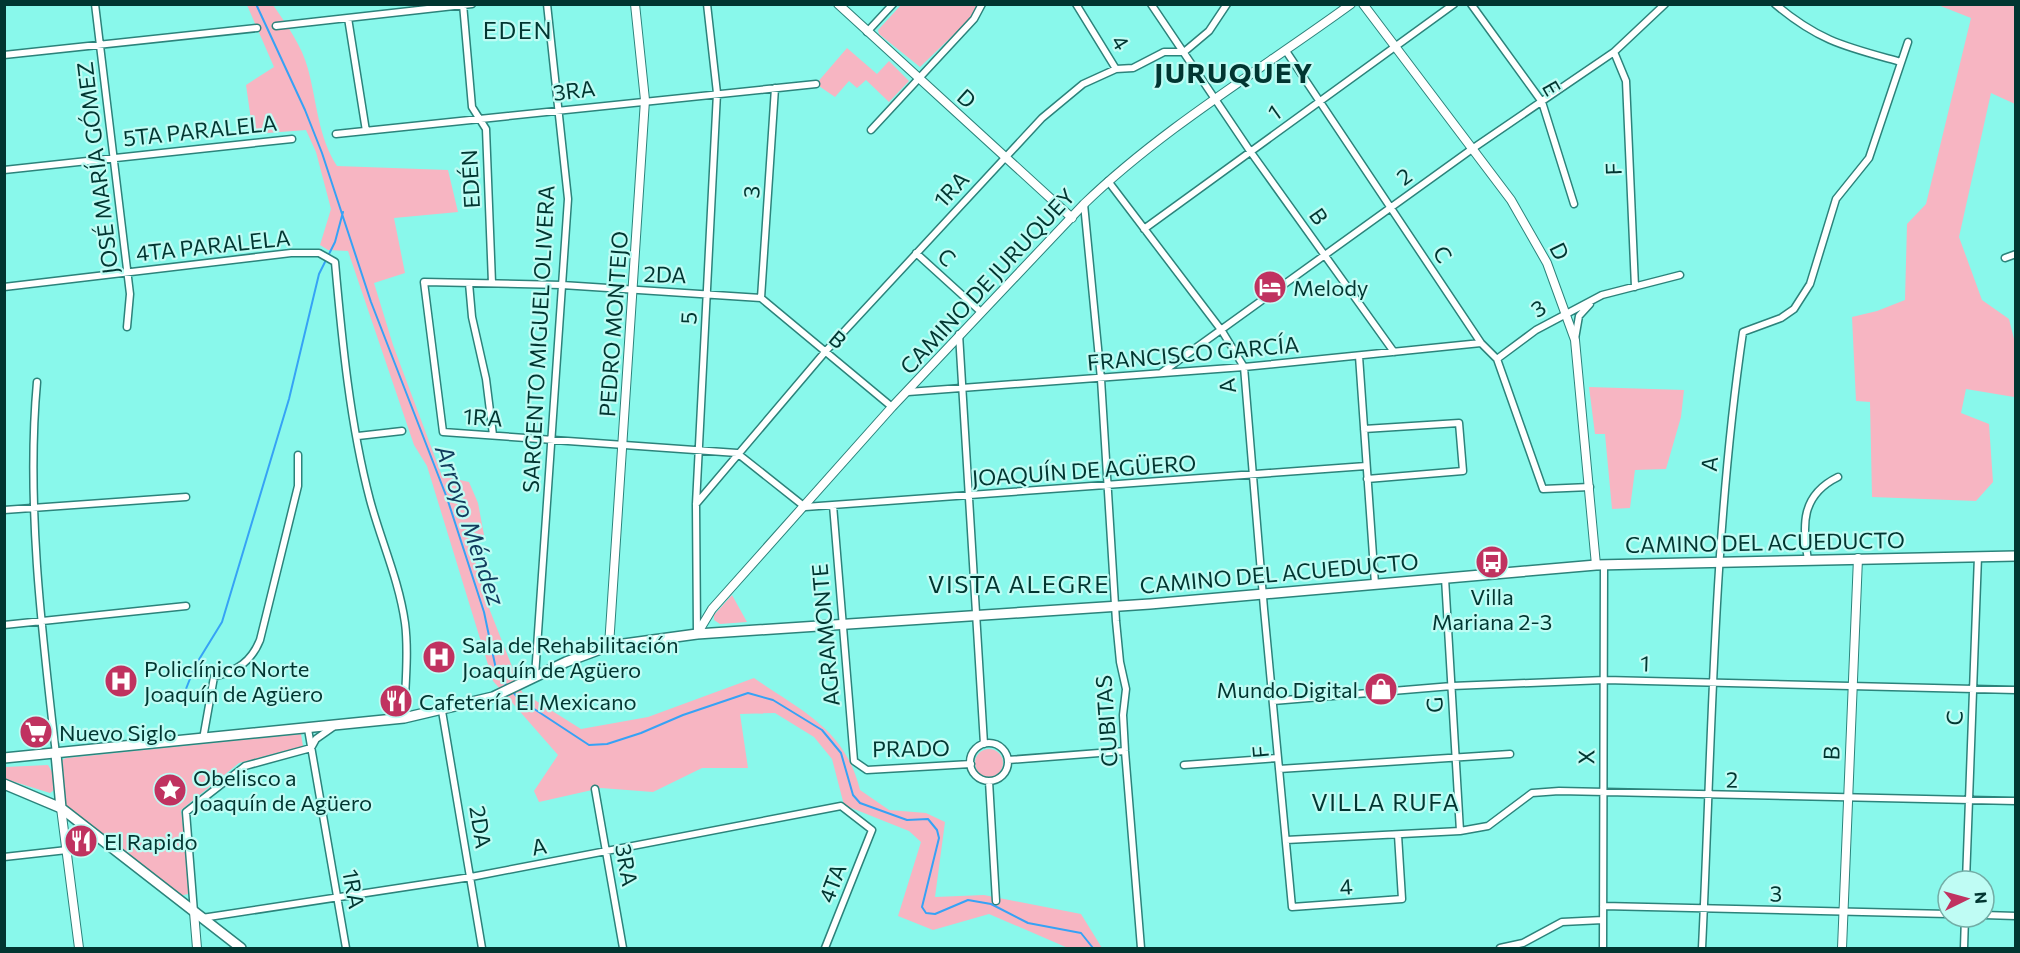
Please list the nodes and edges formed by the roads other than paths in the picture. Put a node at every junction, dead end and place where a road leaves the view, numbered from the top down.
1 (95, 4) edge
2 (472, 4) edge
3 (547, 4) edge
4 (635, 4) edge
5 (708, 4) edge
6 (838, 4) edge
7 (893, 4) edge
8 (982, 4) edge
9 (1076, 4) edge
10 (1151, 4) edge
11 (1227, 4) edge
12 (1351, 4) edge
13 (1363, 4) edge
14 (1454, 4) edge
15 (1471, 4) edge
16 (1665, 4) edge
17 (1776, 4) edge
18 (463, 5) edge
19 (348, 18) junction
20 (276, 26) dead end
21 (257, 28) dead end
22 (867, 32) junction
23 (1908, 42) dead end
24 (100, 45) junction
25 (1395, 48) junction
26 (1286, 51) junction
27 (1184, 52) junction
28 (1614, 52) junction
29 (4, 55) edge
30 (1901, 62) junction
31 (1116, 69) junction
32 (918, 77) junction
33 (816, 84) dead end
34 (774, 88) junction
35 (717, 93) junction
36 (645, 100) junction
37 (1215, 100) junction
38 (1320, 102) junction
39 (1542, 102) junction
40 (558, 110) junction
41 (478, 120) junction
42 (871, 130) dead end
43 (366, 131) junction
44 (336, 134) dead end
45 (292, 139) dead end
46 (1472, 149) junction
47 (1250, 151) junction
48 (1005, 157) junction
49 (114, 158) junction
50 (4, 170) edge
51 (1108, 181) junction
52 (1084, 204) junction
53 (1574, 204) dead end
54 (1390, 208) junction
55 (1072, 218) junction
56 (1144, 229) junction
57 (916, 253) junction
58 (2016, 254) edge
59 (1325, 255) junction
60 (2005, 258) dead end
61 (128, 273) junction
62 (1680, 275) dead end
63 (469, 283) junction
64 (492, 283) junction
65 (562, 285) junction
66 (4, 287) edge
67 (1635, 287) junction
68 (634, 291) junction
69 (707, 293) junction
70 (1602, 295) junction
71 (761, 298) junction
72 (981, 312) junction
73 (1565, 312) junction
74 (127, 327) dead end
75 (1222, 331) junction
76 (959, 334) junction
77 (1575, 340) junction
78 (1481, 342) junction
79 (825, 352) junction
80 (1394, 352) junction
81 (1359, 356) junction
82 (1497, 359) junction
83 (1244, 368) junction
84 (1161, 373) junction
85 (1101, 379) junction
86 (37, 382) dead end
87 (963, 389) junction
88 (908, 392) junction
89 (892, 407) junction
90 (1364, 429) junction
91 (402, 431) dead end
92 (443, 432) joint
93 (493, 435) junction
94 (358, 436) junction
95 (552, 440) junction
96 (624, 445) junction
97 (699, 450) junction
98 (737, 453) junction
99 (298, 454) dead end
100 (1366, 466) junction
101 (1254, 475) junction
102 (1838, 477) dead end
103 (1367, 479) junction
104 (1108, 486) junction
105 (1590, 488) junction
106 (970, 496) junction
107 (186, 497) dead end
108 (696, 504) junction
109 (833, 505) junction
110 (36, 507) junction
111 (805, 507) junction
112 (4, 510) edge
113 (1978, 556) junction
114 (2016, 556) edge
115 (1858, 558) junction
116 (1808, 560) junction
117 (1720, 562) junction
118 (1600, 565) junction
119 (1445, 578) junction
120 (1375, 584) junction
121 (1262, 594) junction
122 (186, 606) dead end
123 (1115, 606) junction
124 (978, 615) junction
125 (42, 621) junction
126 (842, 624) junction
127 (4, 625) edge
128 (697, 634) junction
129 (609, 646) junction
130 (536, 676) junction
131 (1605, 680) junction
132 (1715, 683) junction
133 (1852, 685) junction
134 (1452, 686) junction
135 (1973, 688) junction
136 (2016, 690) edge
137 (1273, 700) junction
138 (442, 711) junction
139 (404, 718) junction
140 (334, 726) junction
141 (308, 729) junction
142 (203, 739) junction
143 (984, 744) junction
144 (311, 748) junction
145 (1125, 751) junction
146 (56, 754) junction
147 (1510, 754) dead end
148 (4, 758) edge
149 (1278, 758) junction
150 (1455, 758) junction
151 (1008, 760) junction
152 (854, 761) joint
153 (970, 765) junction
154 (1184, 765) dead end
155 (1279, 769) junction
156 (989, 781) junction
157 (4, 784) edge
158 (595, 789) dead end
159 (1603, 793) junction
160 (1707, 796) junction
161 (1847, 798) junction
162 (1969, 800) junction
163 (2016, 801) edge
164 (61, 808) junction
165 (872, 830) joint
166 (1460, 831) junction
167 (1398, 835) junction
168 (1286, 840) junction
169 (67, 850) junction
170 (606, 852) junction
171 (4, 857) edge
172 (1966, 869) edge
173 (471, 877) junction
174 (337, 899) junction
175 (996, 901) dead end
176 (1603, 906) junction
177 (1292, 907) joint
178 (1704, 909) junction
179 (194, 912) junction
180 (1844, 913) junction
181 (1936, 914) edge
182 (1996, 915) edge
183 (2016, 916) edge
184 (202, 918) junction
185 (1603, 920) junction
186 (1965, 929) edge
187 (79, 948) edge
188 (197, 948) edge
189 (228, 948) edge
190 (240, 948) edge
191 (346, 948) edge
192 (482, 948) edge
193 (623, 948) edge
194 (825, 948) edge
195 (1142, 948) edge
196 (1500, 948) edge
197 (1603, 948) edge
198 (1702, 948) edge
199 (1842, 948) edge
200 (1964, 948) edge

1 - 24 street, JOSÉ MARÍA GÓMEZ
2 - 18 street
3 - 40 street, SARGENTO MIGUEL OLIVERA
4 - 36 street, PEDRO MONTEJO
5 - 35 street, 5
6 - 22 street, D
7 - 22 street
8 - 32 street
9 - 31 street, 4
10 - 27 street
11 - 27 street
12 - 26 street, CAMINO DE JURUQUEY
13 - 25 street, D
14 - 25 street, 1
15 - 39 street, E
16 - 28 street, 2
17 - 30 street
18 - 19 street
18 - 41 street, EDÉN
19 - 20 street
19 - 43 street
21 - 24 street
22 - 32 street, D
23 - 30 street, A
24 - 29 street
24 - 49 street, JOSÉ MARÍA GÓMEZ
25 - 38 street, 1
25 - 46 street, D
26 - 37 street, CAMINO DE JURUQUEY
26 - 38 street, C
27 - 31 street, 1RA
27 - 37 street
28 - 39 street, 2
28 - 67 street, F
30 - 117 street, A
31 - 48 street, 1RA
32 - 42 street
32 - 48 street, D
33 - 34 street, 3RA
34 - 35 street, 3RA
34 - 71 street, 3
35 - 36 street, 3RA
35 - 69 street, 5
36 - 40 street, 3RA
36 - 68 street, PEDRO MONTEJO
37 - 47 street, B
37 - 51 street, CAMINO DE JURUQUEY
38 - 47 street, 1
38 - 54 street, C
39 - 46 street, 2
39 - 53 street, E
40 - 41 street, 3RA
40 - 65 street, SARGENTO MIGUEL OLIVERA
41 - 43 street, 3RA
41 - 64 street, EDÉN
43 - 44 street, 3RA
45 - 49 street, 5TA PARALELA
46 - 54 street, 2
46 - 73 street, D
47 - 56 street, 1
47 - 59 street, B
48 - 55 street, D
48 - 57 street, 1RA
49 - 50 street, 5TA PARALELA
49 - 61 street, JOSÉ MARÍA GÓMEZ
51 - 52 street, CAMINO DE JURUQUEY
51 - 56 street, A
52 - 55 street, CAMINO DE JURUQUEY
52 - 85 street, CUBITAS
54 - 59 street, 2
54 - 78 street, C
55 - 72 street, CAMINO DE JURUQUEY
56 - 75 street, A
57 - 72 street, C
57 - 79 street, 1RA
58 - 60 street
59 - 75 street, 2
59 - 80 street, B
61 - 66 street, 4TA PARALELA
61 - 74 street, JOSÉ MARÍA GÓMEZ
61 - 94 street, 4TA PARALELA
62 - 67 street, 3
63 - 64 street, 2DA
63 - 92 street, 2DA
63 - 93 street
64 - 65 street, 2DA
65 - 68 street, 2DA
65 - 95 street, SARGENTO MIGUEL OLIVERA
67 - 70 street, 3
68 - 69 street, 2DA
68 - 96 street, PEDRO MONTEJO
69 - 71 street, 2DA
69 - 97 street, 5
70 - 73 street, 3
70 - 77 street, 3
71 - 79 street, B
72 - 76 street, CAMINO DE JURUQUEY
73 - 77 street, D
73 - 82 street, 3
75 - 83 street, A
75 - 84 street, 2
76 - 87 street
76 - 88 street, CAMINO DE JURUQUEY
77 - 105 street, D
78 - 80 street, FRANCISCO GARCÍA
78 - 82 street, C
79 - 89 street, B
79 - 98 street, 1RA
80 - 81 street, FRANCISCO GARCÍA
81 - 83 street, FRANCISCO GARCÍA
81 - 90 street
82 - 105 street, C
83 - 84 street, FRANCISCO GARCÍA
83 - 101 street, A
84 - 85 street, FRANCISCO GARCÍA
85 - 87 street, FRANCISCO GARCÍA
85 - 104 street, CUBITAS
86 - 110 street
87 - 88 street, FRANCISCO GARCÍA
87 - 106 street
88 - 89 street, CAMINO DE JURUQUEY
89 - 111 street, CAMINO DE JURUQUEY
90 - 100 street
90 - 103 street
91 - 94 street
92 - 93 street, 1RA
93 - 95 street, 1RA
94 - 139 street
95 - 96 street, 1RA
95 - 130 street, SARGENTO MIGUEL OLIVERA
96 - 97 street, 1RA
96 - 129 street, PEDRO MONTEJO
97 - 98 street, 1RA
97 - 108 street, 5
98 - 108 street, 1RA
98 - 111 street
99 - 142 street
100 - 101 street, JOAQUÍN DE AGÜERO
100 - 103 street
101 - 104 street, JOAQUÍN DE AGÜERO
101 - 121 street, A
102 - 116 street
103 - 120 street
104 - 106 street, JOAQUÍN DE AGÜERO
104 - 123 street, CUBITAS
105 - 118 street, D
106 - 109 street, JOAQUÍN DE AGÜERO
106 - 124 street
107 - 110 street
108 - 128 street, 5
109 - 111 street, JOAQUÍN DE AGÜERO
109 - 126 street, AGRAMONTE
110 - 112 street
110 - 125 street
111 - 128 street, CAMINO DE JURUQUEY
113 - 114 main road, CAMINO DEL ACUEDUCTO
113 - 115 main road, CAMINO DEL ACUEDUCTO
113 - 135 street, C
115 - 116 main road, CAMINO DEL ACUEDUCTO
115 - 133 street, B
116 - 117 main road, CAMINO DEL ACUEDUCTO
117 - 118 main road, CAMINO DEL ACUEDUCTO
117 - 132 street, A
118 - 119 main road, CAMINO DEL ACUEDUCTO
118 - 131 street, X
119 - 120 main road, CAMINO DEL ACUEDUCTO
119 - 134 street, G
120 - 121 main road, CAMINO DEL ACUEDUCTO
121 - 123 main road, CAMINO DEL ACUEDUCTO
121 - 137 street, F
122 - 125 street
123 - 124 main road, CAMINO DEL ACUEDUCTO
123 - 145 street, CUBITAS
124 - 126 main road, CAMINO DEL ACUEDUCTO
124 - 143 street
125 - 127 street
125 - 146 street
126 - 128 main road, CAMINO DEL ACUEDUCTO
126 - 152 street, AGRAMONTE
128 - 129 main road, CAMINO DEL ACUEDUCTO
129 - 130 main road, CAMINO DEL ACUEDUCTO
130 - 138 main road, CAMINO DEL ACUEDUCTO
131 - 132 street, 1
131 - 134 street, 1
131 - 159 street, X
132 - 133 street, 1
132 - 160 street, A
133 - 135 street, 1
133 - 161 street, B
134 - 137 street, 1
134 - 150 street, G
135 - 136 street, 1
135 - 162 street, C
137 - 149 street, F
138 - 139 main road, CAMINO DEL ACUEDUCTO
138 - 173 street, 2DA
139 - 140 main road, CAMINO DEL ACUEDUCTO
140 - 141 main road, CAMINO DEL ACUEDUCTO
140 - 144 street
141 - 142 main road, CAMINO DEL ACUEDUCTO
141 - 144 street, 1RA
142 - 146 main road, CAMINO DEL ACUEDUCTO
143 - 151 street
143 - 153 street
144 - 174 street, 1RA
144 - 179 street
145 - 151 street
145 - 195 street, CUBITAS
146 - 148 main road, CAMINO DEL ACUEDUCTO
146 - 164 main road
147 - 150 street
149 - 154 street
149 - 155 street, F
150 - 155 street
150 - 166 street, G
151 - 156 street
152 - 153 street, PRADO
153 - 156 street
155 - 168 street, F
156 - 175 street
157 - 164 main road
158 - 170 street, 3RA
159 - 160 street, 2
159 - 166 street, 2
159 - 176 street, X
160 - 161 street, 2
160 - 178 street, A
161 - 162 street, 2
161 - 180 street, B
162 - 163 street, 2
162 - 172 street, C
164 - 169 street
164 - 179 main road
165 - 170 street, A
165 - 194 street, 4TA
166 - 167 street
167 - 168 street
167 - 177 street, 4
168 - 177 street, F
169 - 171 street
169 - 187 street
170 - 173 street, A
170 - 193 street, 3RA
173 - 174 street, A
173 - 192 street, 2DA
174 - 184 street, A
174 - 191 street, 1RA
176 - 178 street, 3
176 - 185 street, X
178 - 180 street, 3
178 - 198 street, A
179 - 184 main road
179 - 188 street
180 - 181 street, 3
180 - 199 street, B
182 - 183 street
184 - 190 main road
185 - 196 street
185 - 197 street, X
186 - 200 street
189 - 190 street

